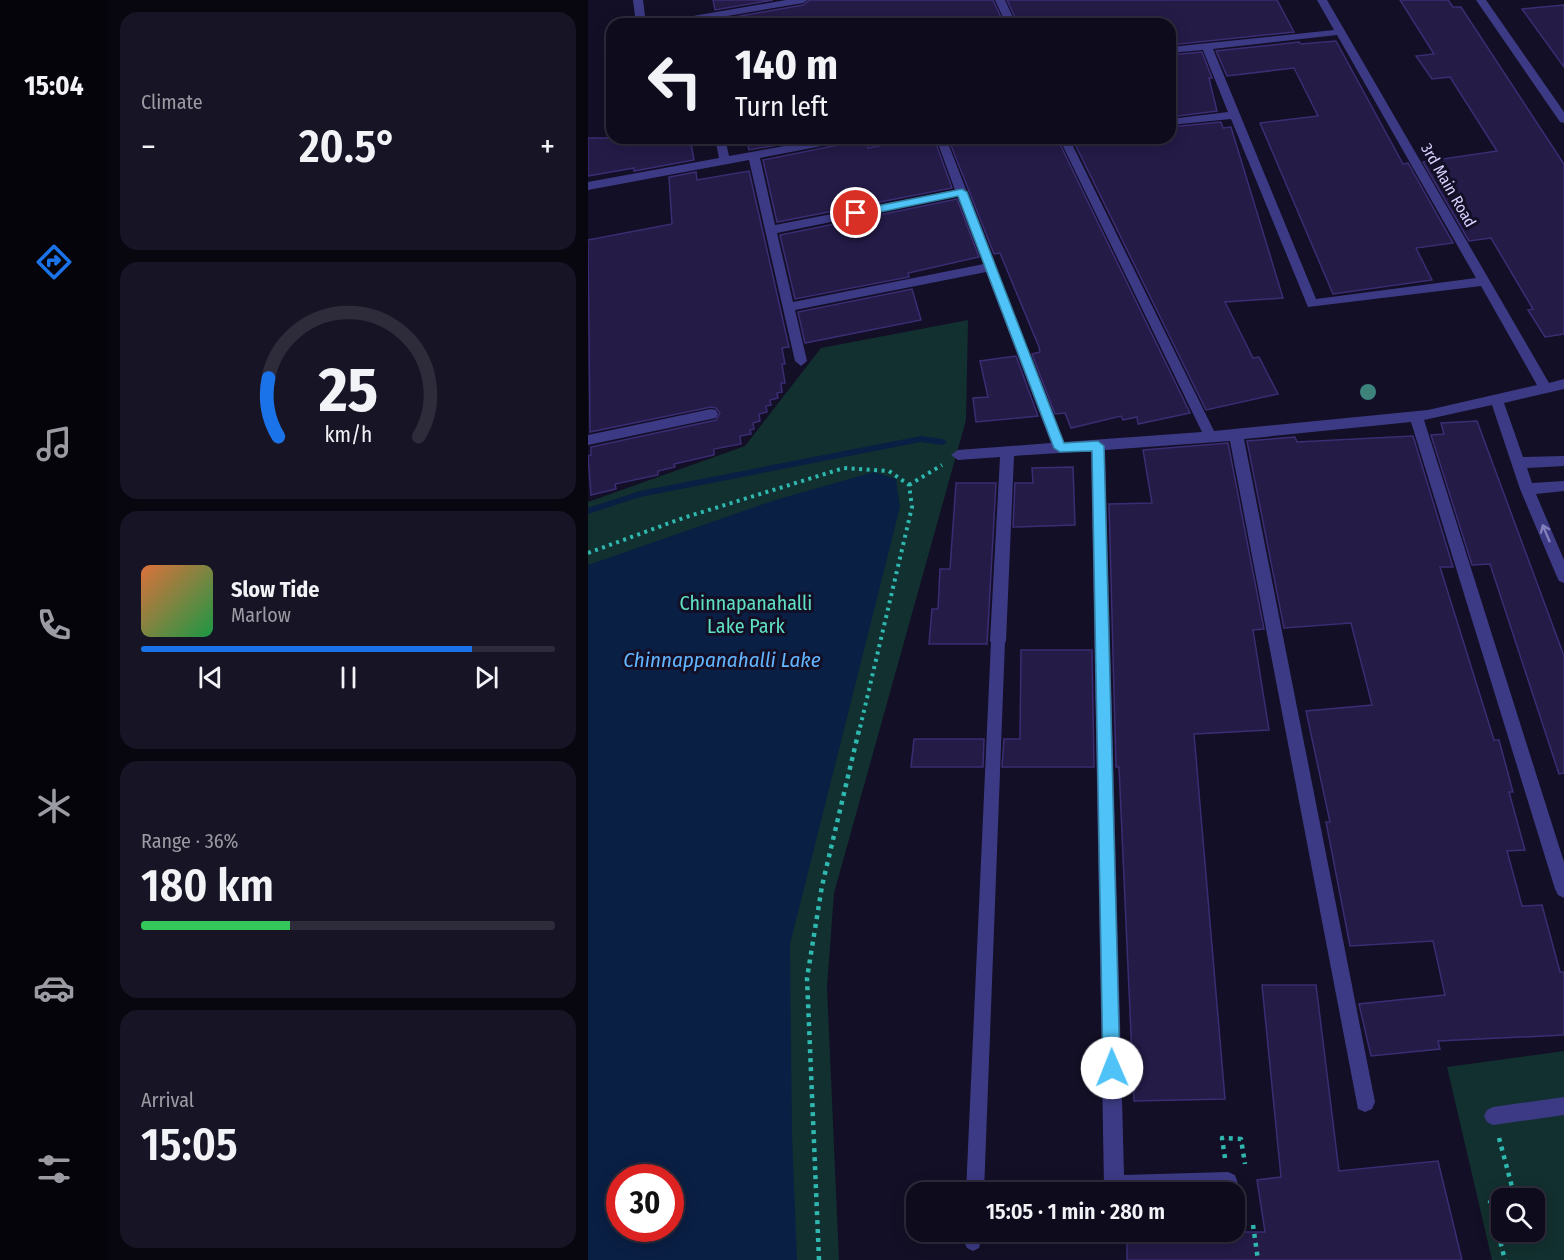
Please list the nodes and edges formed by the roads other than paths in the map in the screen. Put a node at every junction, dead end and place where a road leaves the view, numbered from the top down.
1 (638, 0) edge
2 (803, 0) edge
3 (1000, 0) edge
4 (1322, 0) edge
5 (1481, 0) edge
6 (640, 18) edge
7 (699, 18) edge
8 (1008, 18) edge
9 (1341, 32) junction
10 (1207, 47) junction
11 (1176, 50) edge
12 (1235, 115) junction
13 (1564, 120) edge
14 (1176, 121) edge
15 (721, 144) edge
16 (818, 144) edge
17 (943, 144) edge
18 (1067, 144) edge
19 (754, 157) junction
20 (725, 162) junction
21 (588, 186) edge
22 (962, 192) junction
23 (771, 230) junction
24 (991, 267) junction
25 (1485, 281) junction
26 (789, 307) junction
27 (801, 361) dead end
28 (1564, 384) edge
29 (1545, 387) junction
30 (1496, 399) junction
31 (711, 414) dead end
32 (1416, 417) junction
33 (1236, 435) junction
34 (1210, 436) junction
35 (588, 440) edge
36 (1098, 446) junction
37 (1060, 448) junction
38 (1007, 453) junction
39 (958, 455) road end
40 (1564, 461) edge
41 (1518, 463) junction
42 (1564, 486) edge
43 (1527, 489) junction
44 (1564, 577) edge
45 (998, 641) joint
46 (1564, 889) edge
47 (1365, 1102) dead end
48 (1564, 1106) edge
49 (1493, 1116) road end
50 (975, 1182) edge
51 (1114, 1182) edge

1 - 6 street
2 - 7 street
3 - 8 street
4 - 9 street, 3rd Main Road
5 - 13 street
9 - 10 street
9 - 25 street, 3rd Main Road
10 - 11 street
10 - 12 street
12 - 14 street
12 - 25 street
15 - 20 street
16 - 19 street
17 - 22 street
18 - 34 street
19 - 20 street
19 - 23 street
20 - 21 street
22 - 23 street
22 - 24 street
23 - 26 street
24 - 26 street
24 - 37 street
25 - 29 street, 3rd Main Road
26 - 27 street
28 - 29 street
29 - 30 street
30 - 32 street
30 - 41 street
31 - 35 street
32 - 33 street
32 - 46 street
33 - 34 street
33 - 47 street
34 - 36 street
36 - 37 street
36 - 51 street
37 - 38 street
38 - 39 street
38 - 45 street
40 - 41 street
41 - 43 street
42 - 43 street
44 -> 43 street
45 - 50 lane
48 - 49 lane

